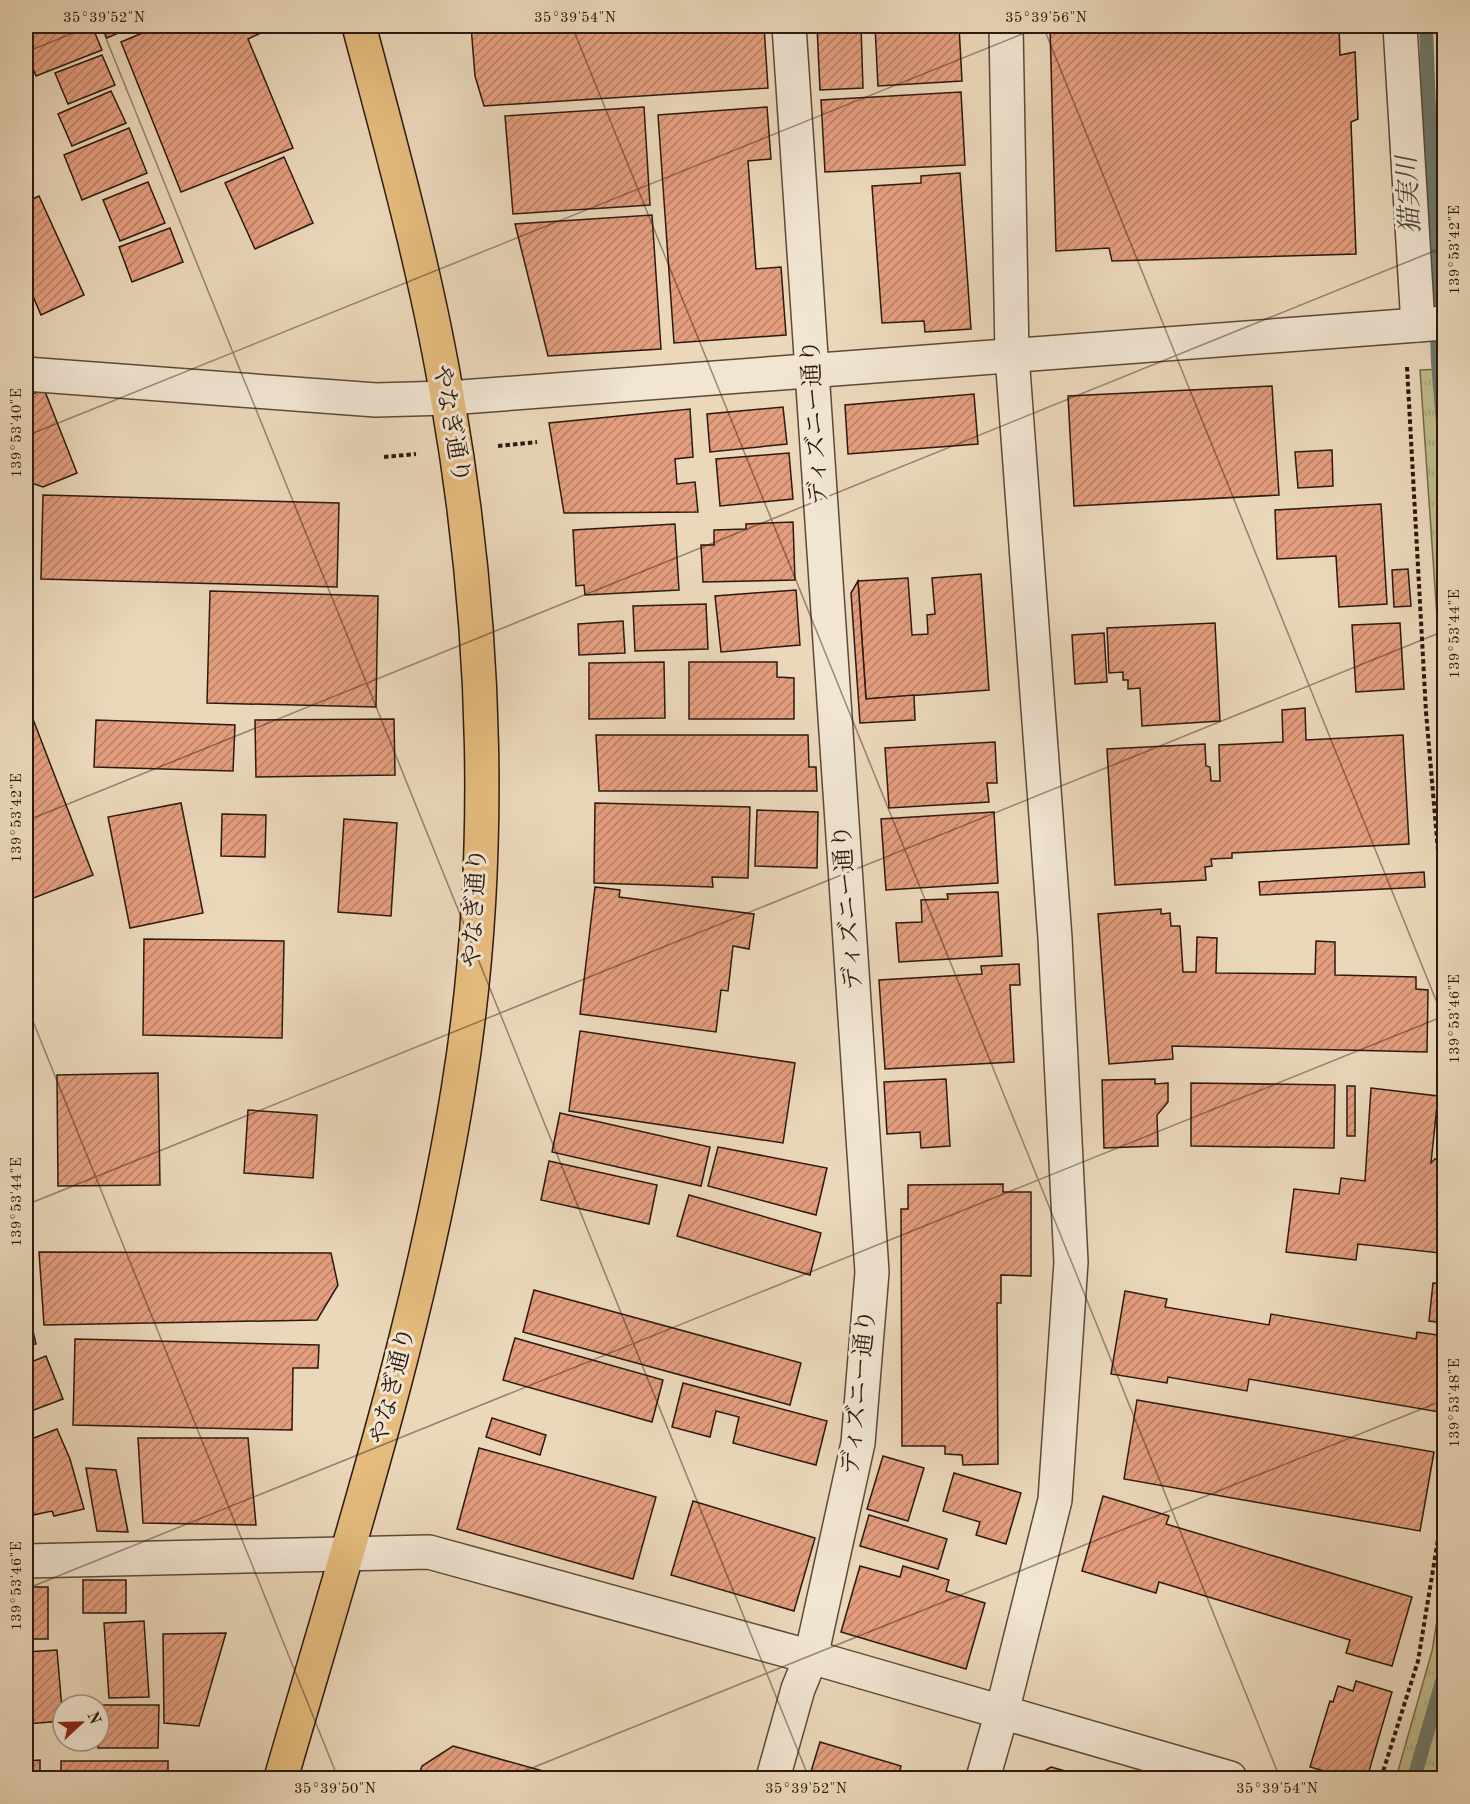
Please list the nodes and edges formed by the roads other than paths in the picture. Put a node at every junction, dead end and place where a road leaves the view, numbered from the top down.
1 (359, 26) edge
2 (789, 26) edge
3 (1006, 26) edge
4 (1400, 26) edge
5 (1422, 325) edge
6 (1012, 356) junction
7 (813, 371) junction
8 (26, 374) edge
9 (448, 398) junction
10 (346, 1555) junction
11 (26, 1561) edge
12 (811, 1657) junction
13 (1002, 1712) junction
14 (281, 1779) edge
15 (773, 1779) edge
16 (983, 1779) edge
17 (1230, 1779) edge

1 - 9 main road, やなぎ通り
2 - 7 street, ディズニー通り
3 - 6 street
4 - 5 street
5 - 6 street
6 - 7 street
6 - 13 street
7 - 9 street
7 - 12 street, ディズニー通り
8 - 9 street
9 - 10 main road, やなぎ通り
10 - 11 street
10 - 12 street
10 - 14 main road, やなぎ通り
12 - 13 street
12 - 15 street, ディズニー通り
13 - 16 street
13 - 17 street

